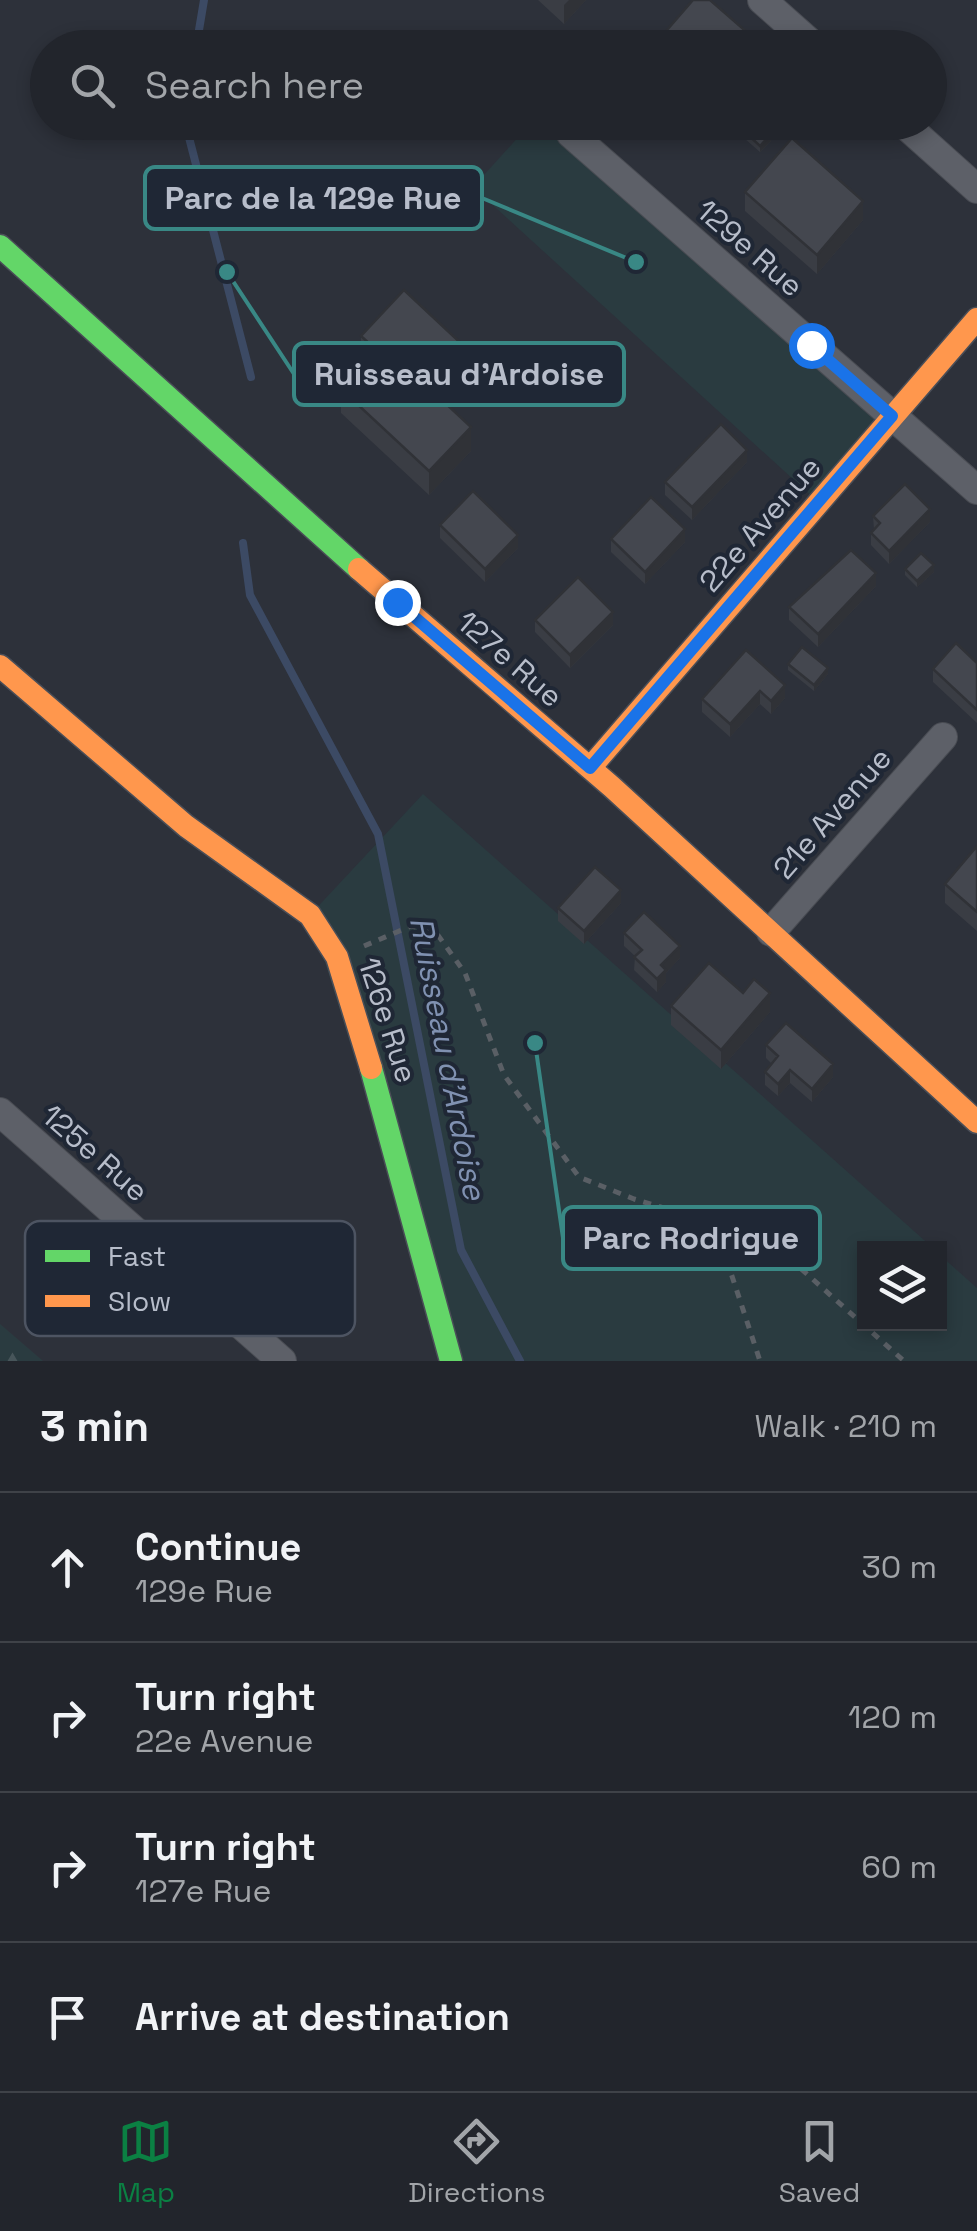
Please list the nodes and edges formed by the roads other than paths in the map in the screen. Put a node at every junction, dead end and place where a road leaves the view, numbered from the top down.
1 (762, 0) edge
2 (796, 30) edge
3 (578, 140) edge
4 (922, 140) edge
5 (977, 188) edge
6 (0, 246) edge
7 (977, 319) edge
8 (892, 416) junction
9 (977, 490) edge
10 (0, 666) edge
11 (943, 736) dead end
12 (590, 768) junction
13 (771, 932) junction
14 (0, 1112) edge
15 (977, 1122) edge
16 (123, 1221) edge
17 (254, 1336) edge
18 (282, 1361) edge
19 (451, 1361) edge

1 - 2 street
3 - 8 street, 129e Rue
4 - 5 street
6 - 12 street, 127e Rue
7 - 8 street, 22e Avenue
8 - 9 street, 129e Rue
8 - 12 street, 22e Avenue
10 - 19 street, 126e Rue
11 - 13 street, 21e Avenue
12 - 13 street, 127e Rue
13 - 15 street, 127e Rue
14 - 16 street, 125e Rue
17 - 18 street, 125e Rue

